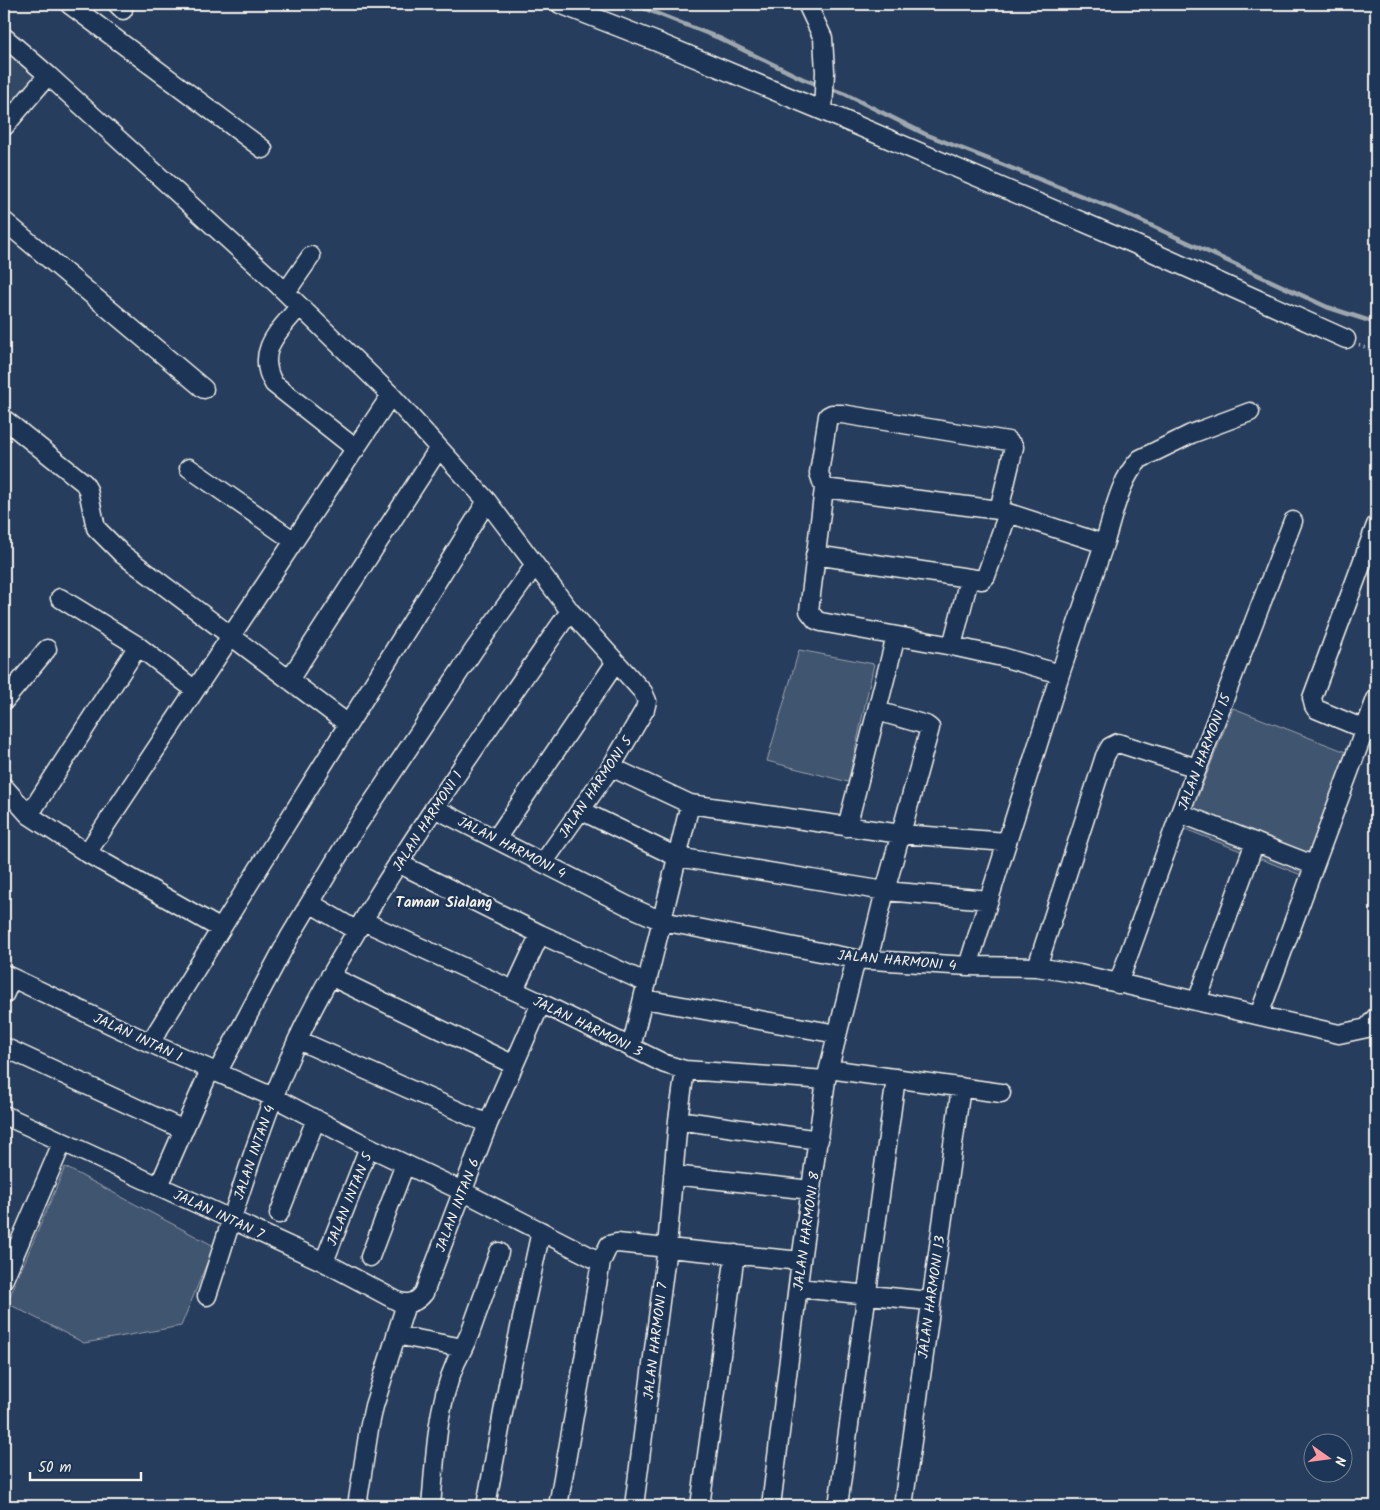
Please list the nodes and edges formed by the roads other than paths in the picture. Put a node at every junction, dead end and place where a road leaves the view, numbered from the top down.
1 (69, 4) edge
2 (560, 4) edge
3 (807, 4) edge
4 (4, 37) edge
5 (48, 75) junction
6 (823, 111) junction
7 (4, 126) edge
8 (263, 149) dead end
9 (4, 221) edge
10 (311, 256) dead end
11 (286, 292) junction
12 (300, 306) junction
13 (1346, 339) dead end
14 (204, 389) dead end
15 (391, 395) junction
16 (1250, 412) dead end
17 (4, 418) edge
18 (439, 448) junction
19 (356, 449) junction
20 (189, 468) dead end
21 (824, 488) junction
22 (487, 501) junction
23 (1003, 512) junction
24 (1293, 521) dead end
25 (1376, 525) edge
26 (294, 541) junction
27 (1104, 544) junction
28 (815, 555) junction
29 (535, 565) junction
30 (969, 579) junction
31 (60, 598) dead end
32 (570, 611) junction
33 (232, 636) junction
34 (896, 636) junction
35 (138, 646) junction
36 (952, 646) junction
37 (47, 650) dead end
38 (616, 662) junction
39 (1060, 674) junction
40 (289, 680) junction
41 (195, 690) junction
42 (4, 700) edge
43 (1376, 700) edge
44 (877, 711) junction
45 (348, 724) junction
46 (1364, 728) junction
47 (611, 767) junction
48 (1197, 768) junction
49 (4, 787) edge
50 (690, 804) junction
51 (434, 808) junction
52 (580, 810) junction
53 (1180, 813) junction
54 (29, 815) junction
55 (847, 828) junction
56 (901, 834) junction
57 (496, 839) junction
58 (1007, 842) junction
59 (1255, 842) junction
60 (87, 853) junction
61 (676, 857) junction
62 (398, 863) junction
63 (543, 863) junction
64 (1313, 865) junction
65 (885, 891) junction
66 (989, 900) junction
67 (310, 903) junction
68 (662, 921) junction
69 (360, 926) junction
70 (221, 929) junction
71 (540, 934) junction
72 (862, 959) junction
73 (968, 966) junction
74 (1036, 967) junction
75 (8, 976) edge
76 (330, 976) junction
77 (1118, 984) junction
78 (514, 990) junction
79 (645, 991) junction
80 (4, 995) edge
81 (1197, 1001) junction
82 (541, 1003) junction
83 (1259, 1015) junction
84 (1376, 1017) edge
85 (837, 1034) junction
86 (298, 1040) junction
87 (150, 1043) junction
88 (4, 1047) edge
89 (631, 1048) junction
90 (514, 1065) junction
91 (685, 1070) junction
92 (214, 1071) junction
93 (828, 1074) junction
94 (896, 1078) junction
95 (961, 1087) junction
96 (1001, 1093) dead end
97 (273, 1097) junction
98 (4, 1115) edge
99 (316, 1119) junction
100 (678, 1120) junction
101 (488, 1124) junction
102 (184, 1130) junction
103 (819, 1140) junction
104 (62, 1143) junction
105 (369, 1147) junction
106 (405, 1164) junction
107 (673, 1175) junction
108 (159, 1186) junction
109 (811, 1190) junction
110 (462, 1191) junction
111 (279, 1214) dead end
112 (232, 1220) junction
113 (541, 1231) junction
114 (667, 1247) junction
115 (499, 1252) dead end
116 (735, 1254) junction
117 (370, 1257) dead end
118 (801, 1261) junction
119 (324, 1262) junction
120 (601, 1262) junction
121 (4, 1279) edge
122 (798, 1288) junction
123 (207, 1296) dead end
124 (866, 1296) junction
125 (930, 1302) junction
126 (406, 1304) junction
127 (396, 1335) junction
128 (463, 1348) junction
129 (357, 1506) edge
130 (430, 1506) edge
131 (486, 1506) edge
132 (558, 1506) edge
133 (634, 1506) edge
134 (700, 1506) edge
135 (771, 1506) edge
136 (838, 1506) edge
137 (903, 1506) edge

1 - 8 street
2 - 6 street
3 - 6 street
4 - 5 street
5 - 7 street
5 - 11 street
6 - 13 street
9 - 14 street
10 - 11 street
11 - 12 street
12 - 15 street
12 - 19 street
15 - 18 street
15 - 19 street
16 - 27 street
17 - 33 street
18 - 22 street
18 - 40 street
19 - 26 street
20 - 26 street
21 - 23 street
21 - 23 street
21 - 28 street
22 - 29 street
22 - 45 street
23 - 27 street
23 - 30 street
24 - 48 street, JALAN HARMONI 15
25 - 46 street
26 - 33 street
27 - 39 street
28 - 30 street
28 - 34 street
29 - 32 street
29 - 67 street
30 - 36 street
31 - 35 street
32 - 38 street
32 - 51 street, JALAN HARMONI 1
33 - 40 street
33 - 41 street
34 - 36 street
34 - 44 street
35 - 41 street
35 - 54 street
36 - 39 street
37 - 42 street
38 - 47 street, JALAN HARMONI 5
38 - 57 street
39 - 58 street
40 - 45 street
41 - 60 street
43 - 46 street
44 - 55 street
44 - 56 street, JALAN HARMONI 8
45 - 70 street
46 - 64 street
47 - 50 street
47 - 52 street, JALAN HARMONI 5
48 - 53 street, JALAN HARMONI 15
48 - 74 street
49 - 54 street
50 - 55 street
50 - 61 street
51 - 57 street, JALAN HARMONI 4
51 - 62 street, JALAN HARMONI 1
52 - 61 street
52 - 63 street, JALAN HARMONI 5
53 - 59 street
53 - 77 street, JALAN HARMONI 15
54 - 60 street
55 - 56 street
56 - 58 street
56 - 65 street, JALAN HARMONI 8
57 - 63 street, JALAN HARMONI 4
58 - 66 street
59 - 64 street
59 - 81 street
60 - 70 street
61 - 65 street
61 - 68 street
62 - 69 street, JALAN HARMONI 1
62 - 71 street
63 - 68 street, JALAN HARMONI 4
64 - 83 street
65 - 66 street
65 - 72 street, JALAN HARMONI 8
66 - 73 street
67 - 69 street, JALAN HARMONI 3
67 - 92 street
68 - 72 street, JALAN HARMONI 4
68 - 79 street
69 - 76 street, JALAN HARMONI 1
69 - 78 street, JALAN HARMONI 3
70 - 87 street
71 - 78 street
71 - 79 street
72 - 73 street, JALAN HARMONI 4
72 - 85 street, JALAN HARMONI 8
73 - 74 street, JALAN HARMONI 4
74 - 77 street, JALAN HARMONI 4
75 - 80 street
75 - 87 street, JALAN INTAN 1
76 - 86 street, JALAN HARMONI 1
76 - 90 street
77 - 81 street, JALAN HARMONI 4
78 - 82 street, JALAN HARMONI 3
79 - 85 street
79 - 89 street
81 - 83 street, JALAN HARMONI 4
82 - 89 street, JALAN HARMONI 3
82 - 90 street, JALAN INTAN 6
83 - 84 street, JALAN HARMONI 4
85 - 93 street, JALAN HARMONI 8
86 - 97 street, JALAN INTAN 4
86 - 101 street
87 - 92 street, JALAN INTAN 1
88 - 102 street
89 - 91 street, JALAN HARMONI 3
90 - 101 street, JALAN INTAN 6
91 - 93 street, JALAN HARMONI 3
91 - 100 street, JALAN HARMONI 7
92 - 97 street, JALAN INTAN 1
92 - 102 street
93 - 94 street, JALAN HARMONI 3
93 - 103 street, JALAN HARMONI 8
94 - 95 street, JALAN HARMONI 3
94 - 124 street
95 - 96 street, JALAN HARMONI 3
95 - 125 street, JALAN HARMONI 13
97 - 99 street, JALAN INTAN 1
97 - 112 street, JALAN INTAN 4
98 - 104 street, JALAN INTAN 7
99 - 105 street, JALAN INTAN 1
99 - 111 street
100 - 103 street
100 - 107 street, JALAN HARMONI 7
101 - 110 street, JALAN INTAN 6
102 - 108 street
103 - 109 street, JALAN HARMONI 8
104 - 108 street, JALAN INTAN 7
104 - 121 street
105 - 106 street, JALAN INTAN 5
105 - 119 street, JALAN INTAN 5
106 - 110 street, JALAN INTAN 5
106 - 117 street
107 - 109 street
107 - 114 street, JALAN HARMONI 7
108 - 112 street, JALAN INTAN 7
109 - 118 street, JALAN HARMONI 8
110 - 113 street, JALAN INTAN 5
110 - 126 street, JALAN INTAN 6
112 - 119 street, JALAN INTAN 7
112 - 123 street, JALAN INTAN 4
113 - 120 street, JALAN INTAN 5
113 - 131 street
114 - 116 street
114 - 120 street
114 - 133 street, JALAN HARMONI 7
115 - 128 street
116 - 118 street
116 - 134 street
118 - 122 street, JALAN HARMONI 8
119 - 126 street, JALAN INTAN 7
120 - 132 street
122 - 124 street
122 - 135 street, JALAN HARMONI 8
124 - 125 street
124 - 136 street
125 - 137 street, JALAN HARMONI 13
126 - 127 street
127 - 128 street
127 - 129 street
128 - 130 street

